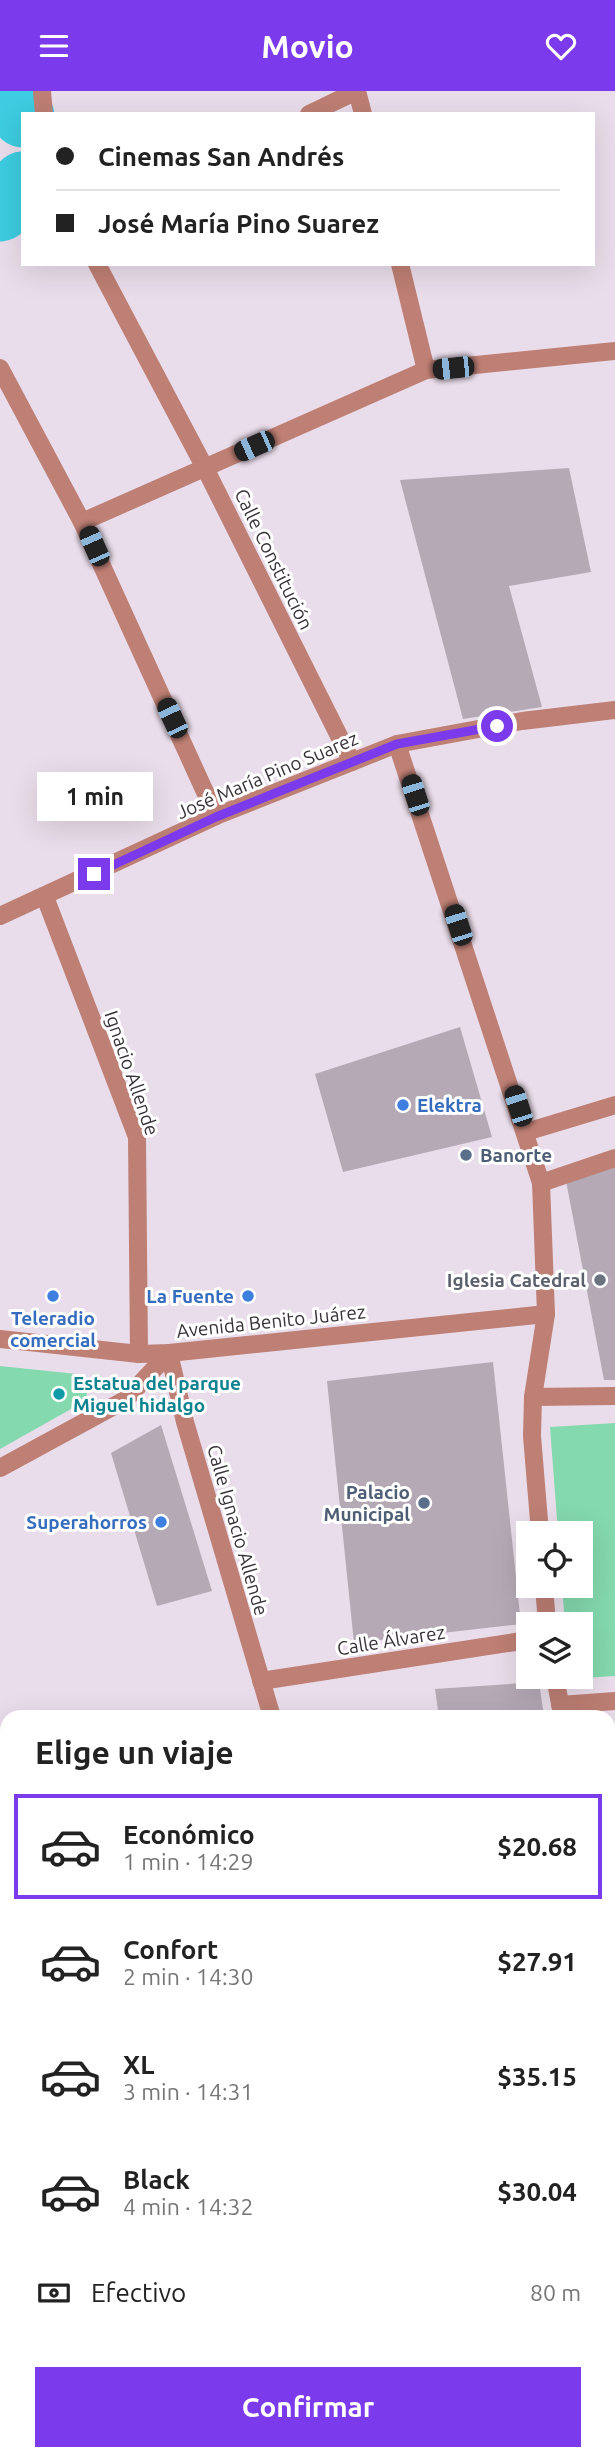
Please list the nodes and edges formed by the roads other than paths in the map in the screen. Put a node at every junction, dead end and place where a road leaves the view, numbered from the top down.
1 (41, 91) edge
2 (357, 91) edge
3 (44, 112) edge
4 (313, 112) edge
5 (362, 112) edge
6 (98, 266) edge
7 (400, 266) edge
8 (615, 351) edge
9 (0, 368) edge
10 (426, 370) junction
11 (205, 468) junction
12 (82, 522) junction
13 (615, 710) edge
14 (397, 744) junction
15 (352, 762) junction
16 (216, 817) junction
17 (45, 897) junction
18 (0, 916) edge
19 (615, 1105) edge
20 (526, 1132) junction
21 (615, 1158) edge
22 (541, 1183) junction
23 (546, 1314) junction
24 (0, 1339) edge
25 (169, 1353) junction
26 (139, 1354) junction
27 (615, 1396) edge
28 (533, 1397) junction
29 (0, 1468) edge
30 (539, 1521) edge
31 (516, 1642) edge
32 (261, 1681) junction
33 (557, 1689) edge
34 (615, 1701) edge
35 (270, 1710) edge
36 (561, 1710) edge
37 (566, 1710) edge

1 - 3 street
2 - 4 street
2 - 5 street
6 - 11 street, Calle Constitución
7 - 10 street
8 - 10 street
9 - 12 street
10 - 11 street
11 - 12 street
11 - 15 street, Calle Constitución
12 - 16 street
13 - 14 street, José María Pino Suarez
14 - 15 street, José María Pino Suarez
14 - 20 street
15 - 16 street, José María Pino Suarez
16 - 17 street, José María Pino Suarez
17 - 18 street, José María Pino Suarez
17 - 26 street, Ignacio Allende
19 - 20 street
20 - 22 street
21 - 22 street
22 - 23 street
23 - 25 street, Avenida Benito Juárez
23 - 28 street
24 - 26 street, Avenida Benito Juárez
25 - 26 street, Avenida Benito Juárez
25 - 29 street
25 - 32 street, Calle Ignacio Allende
27 - 28 street
28 - 30 street
31 - 32 street, Calle Álvarez
32 - 35 street, Calle Ignacio Allende
33 - 36 street
34 - 37 street

